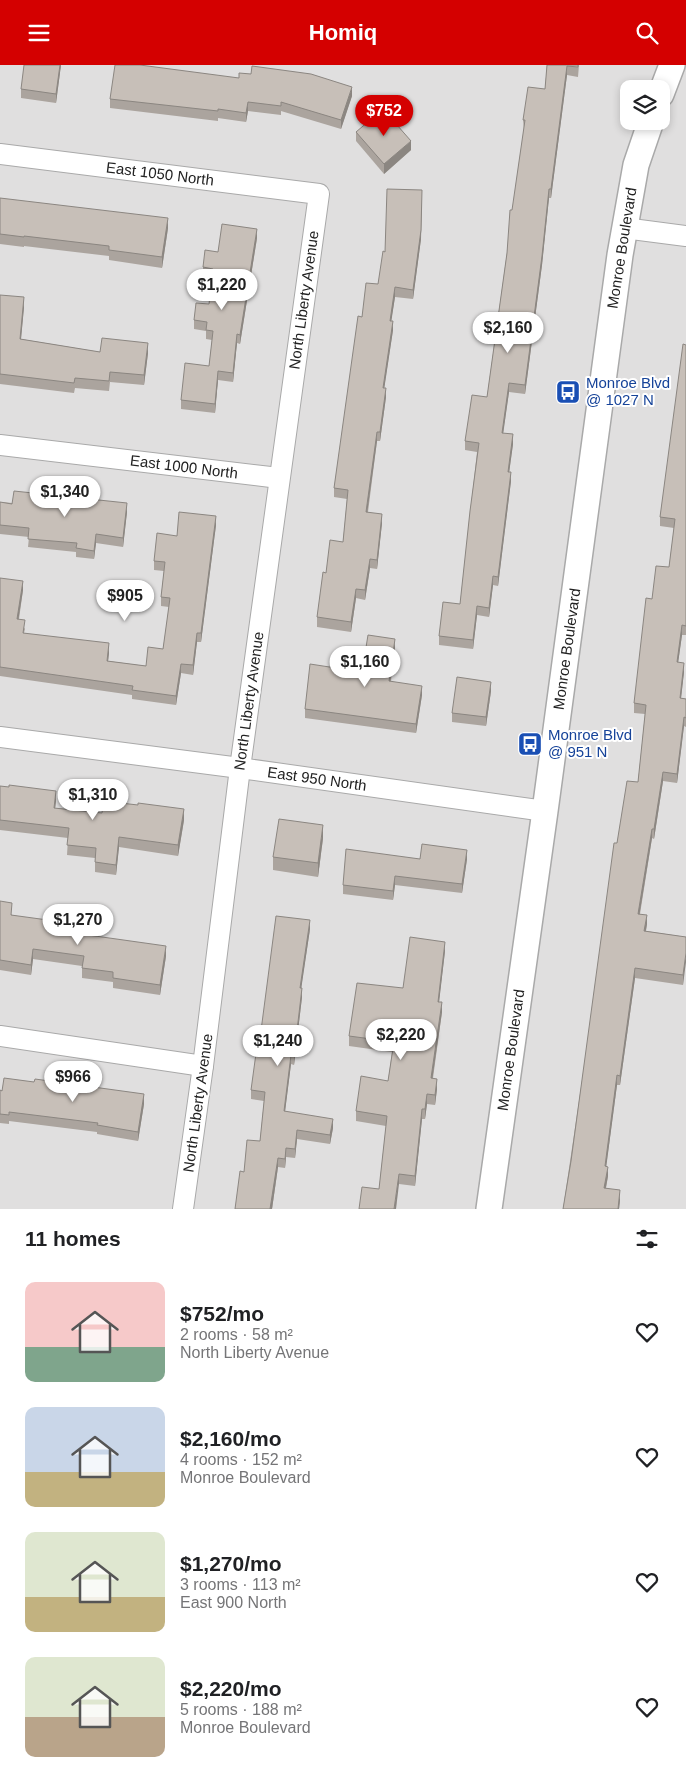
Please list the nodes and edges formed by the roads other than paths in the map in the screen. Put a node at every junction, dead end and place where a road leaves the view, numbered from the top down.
1 (672, 65) edge
2 (666, 80) edge
3 (648, 130) edge
4 (0, 154) edge
5 (319, 194) joint
6 (624, 228) junction
7 (686, 236) edge
8 (0, 445) edge
9 (279, 477) junction
10 (0, 737) edge
11 (240, 768) junction
12 (545, 811) junction
13 (0, 1036) edge
14 (204, 1065) junction
15 (184, 1209) edge
16 (489, 1209) edge

1 - 2 street
3 - 6 street, Monroe Boulevard
4 - 5 street, East 1050 North
5 - 9 street, North Liberty Avenue
6 - 7 street
6 - 12 street, Monroe Boulevard
8 - 9 street, East 1000 North
9 - 11 street, North Liberty Avenue
10 - 11 street, East 950 North
11 - 12 street, East 950 North
11 - 14 street, North Liberty Avenue
12 - 16 street, Monroe Boulevard
13 - 14 street
14 - 15 street, North Liberty Avenue

